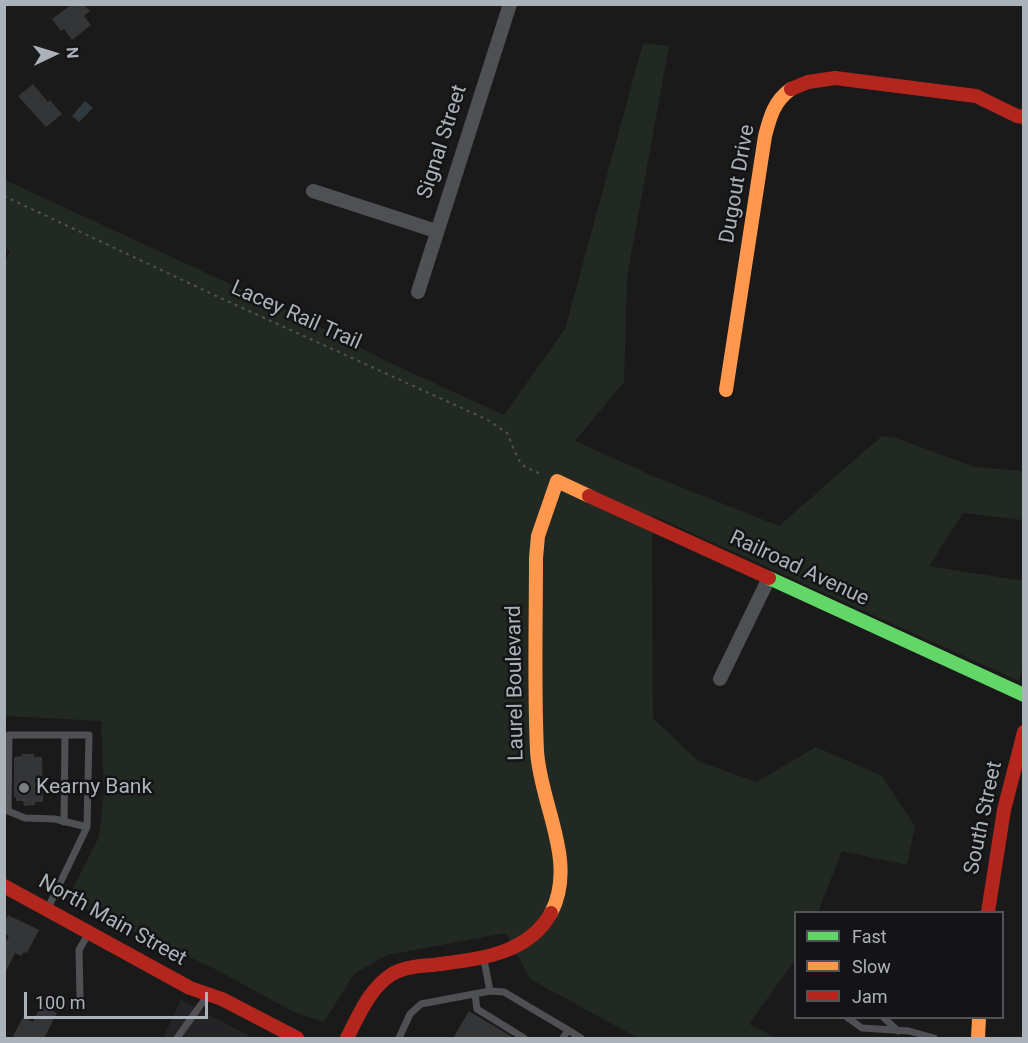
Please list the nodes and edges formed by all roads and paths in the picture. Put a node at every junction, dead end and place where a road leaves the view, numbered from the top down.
1 (510, 4) edge
2 (1023, 117) edge
3 (313, 191) dead end
4 (4, 196) edge
5 (436, 231) junction
6 (418, 292) dead end
7 (726, 390) dead end
8 (557, 481) junction
9 (769, 578) junction
10 (720, 679) dead end
11 (1023, 695) edge
12 (1023, 732) edge
13 (65, 736) junction
14 (64, 822) junction
15 (87, 827) junction
16 (4, 886) edge
17 (47, 910) junction
18 (988, 911) edge
19 (89, 934) junction
20 (484, 958) junction
21 (490, 991) junction
22 (209, 994) junction
23 (475, 994) junction
24 (80, 998) dead end
25 (851, 1019) edge
26 (886, 1019) edge
27 (979, 1019) edge
28 (568, 1030) junction
29 (898, 1031) junction
30 (177, 1038) edge
31 (297, 1038) edge
32 (347, 1038) edge
33 (399, 1038) edge
34 (524, 1038) edge
35 (563, 1038) edge
36 (581, 1038) edge
37 (934, 1038) edge
38 (978, 1038) edge

1 - 5 street, Signal Street
2 - 7 main road, Dugout Drive
3 - 5 street
4 - 8 path, Lacey Rail Trail
5 - 6 street, Signal Street
8 - 9 main road, Railroad Avenue
8 - 20 main road, Laurel Boulevard
9 - 10 street
9 - 11 main road, Railroad Avenue
12 - 18 main road, South Street
13 - 14 lane
13 - 14 lane
13 - 15 lane
14 - 15 lane
15 - 17 lane
16 - 17 main road, North Main Street
17 - 19 main road, North Main Street
19 - 22 main road, North Main Street
19 - 24 lane
20 - 21 lane
20 - 32 main road, Laurel Boulevard
21 - 23 lane
21 - 28 lane
22 - 30 lane
22 - 31 main road, North Main Street
23 - 33 lane
23 - 34 lane
25 - 29 lane
26 - 29 lane
27 - 38 main road
28 - 35 lane
28 - 36 lane
29 - 37 lane

